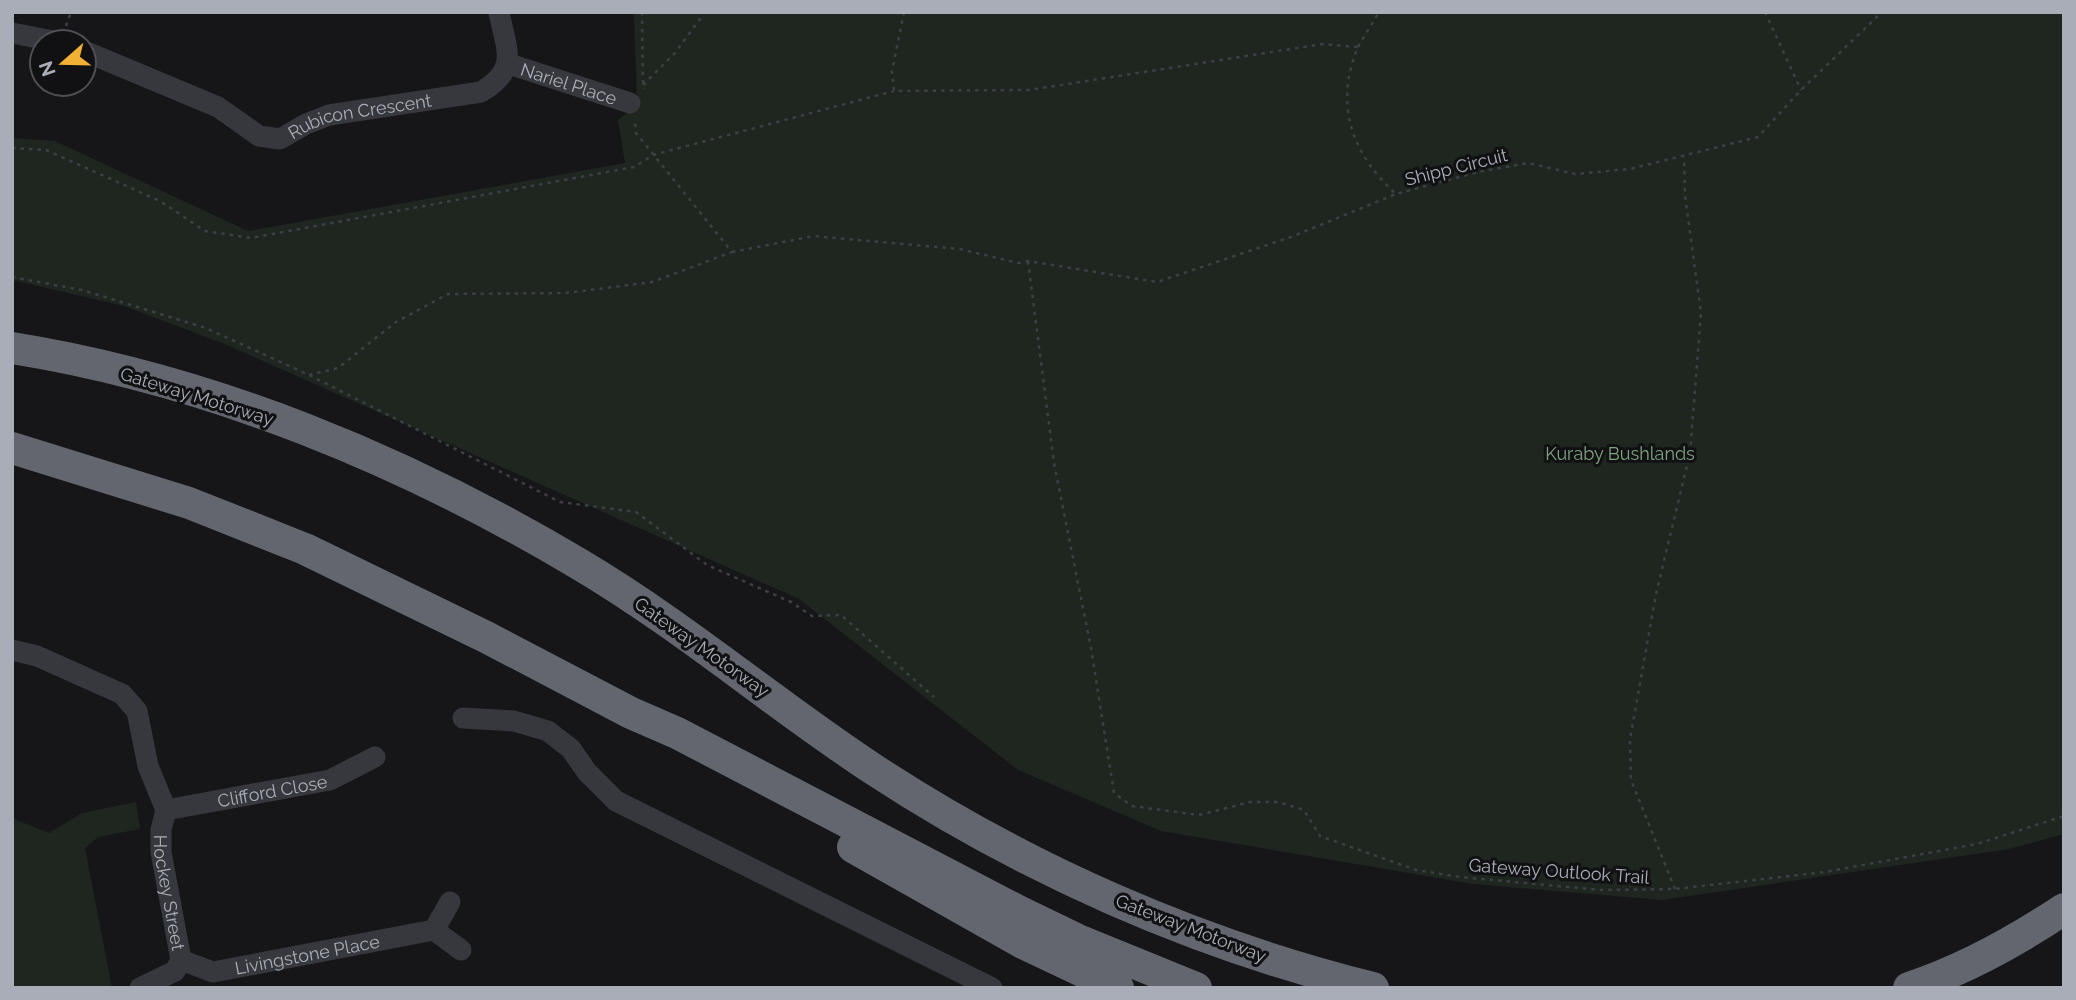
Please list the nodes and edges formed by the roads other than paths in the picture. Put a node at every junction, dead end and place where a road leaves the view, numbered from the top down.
1 (499, 12) edge
2 (98, 57) edge
3 (509, 64) junction
4 (630, 103) road end
5 (12, 348) edge
6 (12, 448) edge
7 (12, 650) edge
8 (631, 713) junction
9 (463, 718) dead end
10 (375, 757) dead end
11 (166, 810) junction
12 (450, 902) dead end
13 (2064, 909) edge
14 (434, 930) junction
15 (461, 950) dead end
16 (181, 960) junction
17 (140, 988) edge
18 (992, 988) edge
19 (1118, 988) edge
20 (1196, 988) edge
21 (1373, 988) edge
22 (1909, 988) edge

1 - 3 street
2 - 3 street, Rubicon Crescent
3 - 4 street, Nariel Place
5 - 21 highway, Gateway Motorway
6 - 8 highway
7 - 11 street, Hockey Street
8 - 19 highway
8 - 20 highway
9 - 18 street
10 - 11 street, Clifford Close
11 - 16 street, Hockey Street
12 - 14 street
13 - 22 highway
14 - 15 street
14 - 16 street, Livingstone Place
16 - 17 street, Hockey Street

